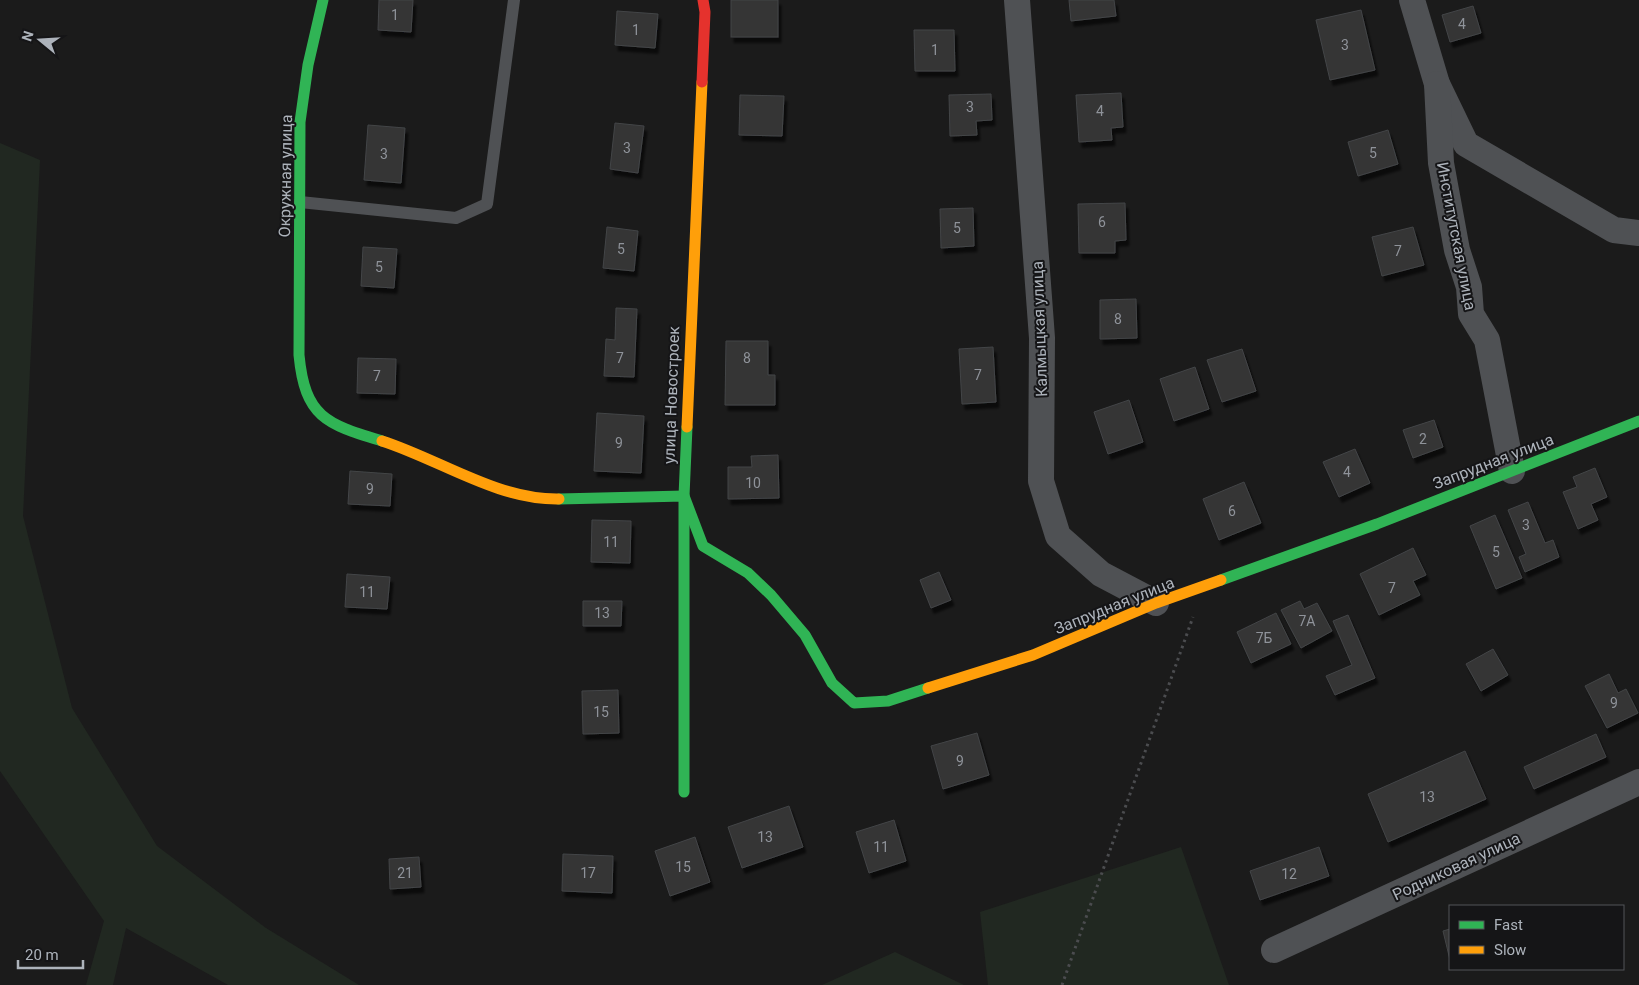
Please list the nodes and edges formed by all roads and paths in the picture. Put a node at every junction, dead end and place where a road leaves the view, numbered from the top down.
1 (323, 0) edge
2 (514, 0) edge
3 (703, 0) edge
4 (1017, 0) edge
5 (1412, 0) edge
6 (1438, 84) junction
7 (300, 202) junction
8 (1639, 233) edge
9 (1639, 421) edge
10 (1512, 471) junction
11 (684, 496) junction
12 (1203, 588) junction
13 (1156, 603) junction
14 (1639, 782) edge
15 (684, 792) dead end
16 (1274, 950) dead end
17 (1062, 985) edge

1 - 7 street, Окружная улица
2 - 7 lane
3 - 11 street, улица Новостроек
4 - 13 street, Калмыцкая улица
5 - 6 street
6 - 8 street
6 - 10 street, Институтская улица
7 - 11 street, Окружная улица
9 - 10 street, Запрудная улица
10 - 12 street, Запрудная улица
11 - 13 street, Запрудная улица
11 - 15 street, улица Новостроек
12 - 13 street, Запрудная улица
12 - 17 path
14 - 16 street, Родниковая улица

